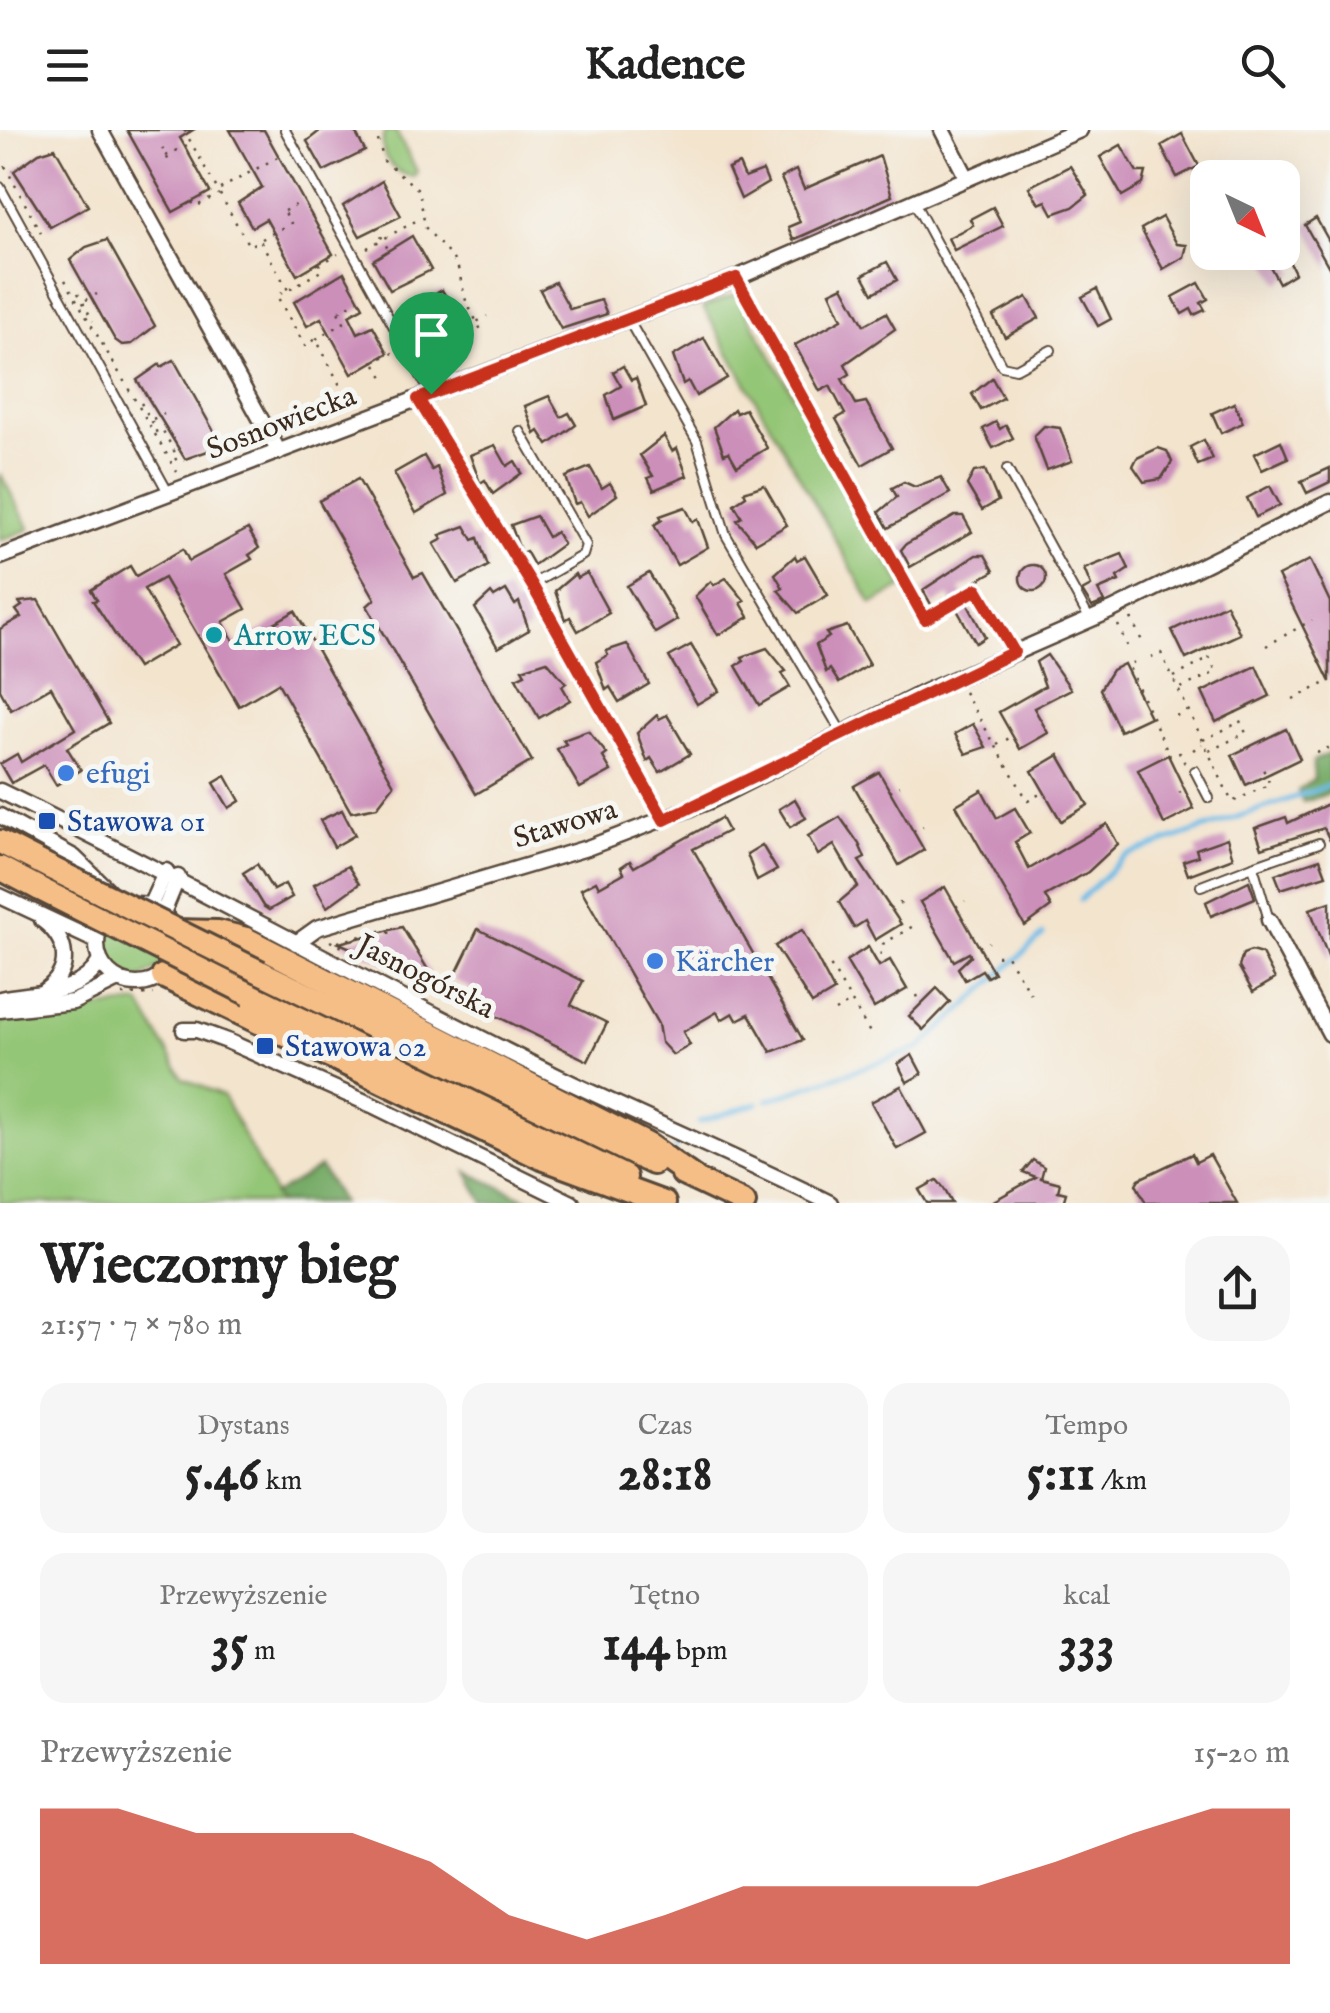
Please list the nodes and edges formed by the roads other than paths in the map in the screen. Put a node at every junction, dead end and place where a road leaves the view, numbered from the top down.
1 (100, 130) edge
2 (285, 130) edge
3 (942, 130) edge
4 (1080, 130) edge
5 (967, 178) junction
6 (0, 187) edge
7 (914, 202) junction
8 (736, 278) junction
9 (628, 319) junction
10 (1051, 350) dead end
11 (425, 396) junction
12 (520, 431) dead end
13 (278, 452) junction
14 (1007, 469) dead end
15 (169, 494) junction
16 (1330, 502) edge
17 (0, 557) edge
18 (532, 585) junction
19 (925, 619) road end
20 (1090, 620) junction
21 (842, 733) junction
22 (1191, 771) road end
23 (0, 792) edge
24 (1212, 798) road end
25 (0, 816) edge
26 (664, 820) junction
27 (0, 842) edge
28 (1319, 843) dead end
29 (1253, 866) junction
30 (0, 868) edge
31 (172, 874) junction
32 (45, 878) junction
33 (1202, 886) dead end
34 (0, 896) edge
35 (121, 907) junction
36 (34, 914) junction
37 (163, 917) junction
38 (1269, 920) joint
39 (96, 941) junction
40 (296, 943) junction
41 (100, 962) junction
42 (163, 985) junction
43 (118, 987) junction
44 (43, 992) junction
45 (0, 999) edge
46 (1324, 1008) edge
47 (0, 1010) edge
48 (184, 1030) dead end
49 (1330, 1034) edge
50 (694, 1178) junction
51 (572, 1203) edge
52 (664, 1203) edge
53 (672, 1203) edge
54 (744, 1203) edge
55 (830, 1203) edge

1 - 13 street
2 - 11 lane
3 - 5 street
4 - 5 street, Sosnowiecka
5 - 7 street, Sosnowiecka
6 - 15 lane
7 - 8 street, Sosnowiecka
7 - 10 lane
8 - 9 street, Sosnowiecka
8 - 19 lane
9 - 11 street, Sosnowiecka
9 - 21 lane
11 - 13 street, Sosnowiecka
11 - 18 lane
12 - 18 lane
13 - 15 street, Sosnowiecka
14 - 20 lane
15 - 17 street, Sosnowiecka
16 - 20 street, Stawowa
18 - 26 lane
20 - 21 street, Stawowa
21 - 26 street, Stawowa
22 - 24 lane
23 - 31 street, Jasnogórska
25 - 35 street
26 - 40 street, Stawowa
27 - 32 main road
28 - 29 lane
29 - 33 lane
29 - 38 lane
30 - 32 main road
31 - 37 street
31 - 40 street, Jasnogórska
32 - 50 main road, bridge
32 - 53 main road, bridge
34 - 36 street
35 - 37 street
35 - 39 street
36 - 39 street
36 - 44 street
37 - 42 street
37 - 50 main road
38 - 46 street
39 - 41 street
40 - 55 street, Jasnogórska
41 - 43 street
41 - 44 street
42 - 43 street
42 - 52 main road
43 - 47 street
44 - 45 street
46 - 49 street
48 - 51 street
50 - 54 main road

